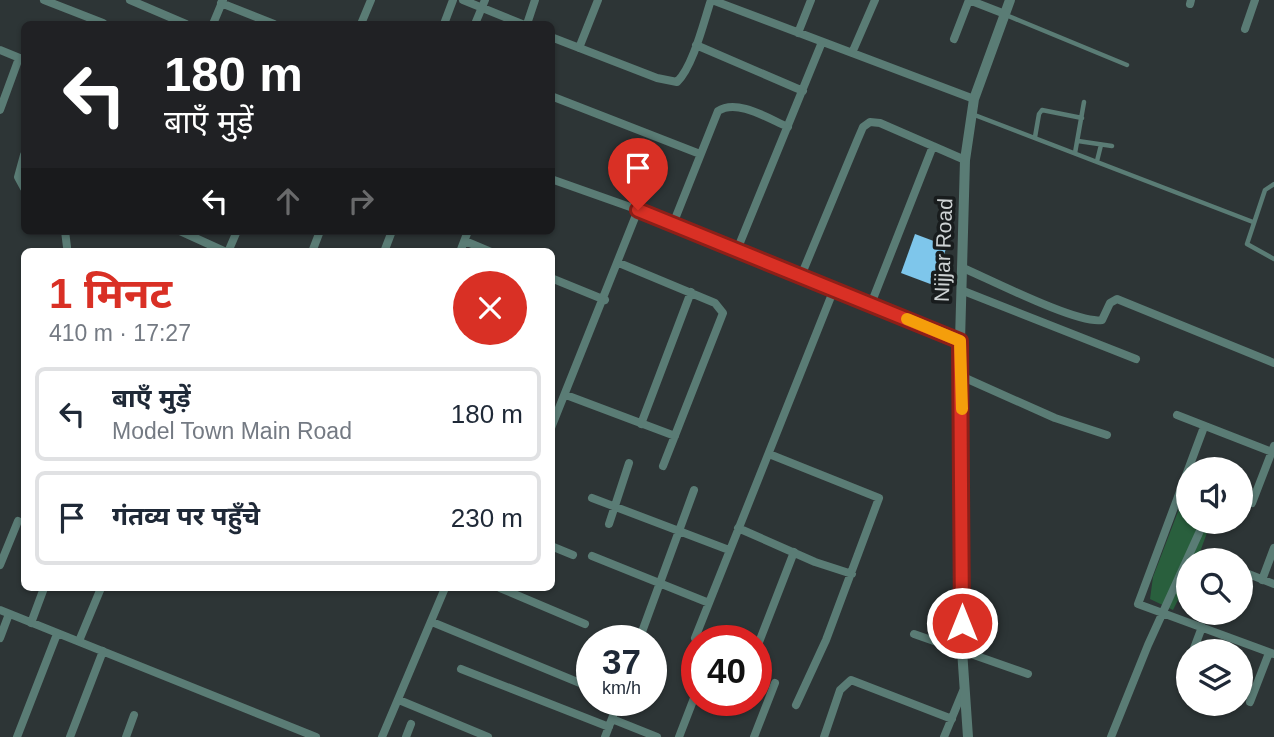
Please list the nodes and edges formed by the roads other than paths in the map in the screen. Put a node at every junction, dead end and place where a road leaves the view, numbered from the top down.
1 (44, 0) edge
2 (130, 0) edge
3 (371, 0) edge
4 (453, 0) edge
5 (463, 0) edge
6 (535, 0) edge
7 (598, 0) edge
8 (711, 0) edge
9 (811, 0) edge
10 (874, 0) edge
11 (1010, 0) edge
12 (1255, 0) edge
13 (222, 2) edge
14 (483, 4) edge
15 (1005, 14) junction
16 (98, 21) edge
17 (179, 21) edge
18 (214, 21) edge
19 (267, 21) edge
20 (362, 21) edge
21 (445, 21) edge
22 (476, 21) edge
23 (518, 21) edge
24 (525, 21) edge
25 (1245, 29) dead end
26 (798, 33) junction
27 (555, 39) edge
28 (954, 39) dead end
29 (822, 42) junction
30 (696, 45) junction
31 (579, 48) junction
32 (0, 50) edge
33 (852, 53) junction
34 (21, 59) edge
35 (21, 61) edge
36 (1127, 65) dead end
37 (803, 91) junction
38 (555, 98) edge
39 (974, 99) junction
40 (1084, 102) dead end
41 (0, 110) edge
42 (971, 114) junction
43 (1082, 118) junction
44 (788, 127) junction
45 (1035, 137) junction
46 (1078, 141) junction
47 (1101, 145) junction
48 (933, 146) junction
49 (1112, 146) dead end
50 (1075, 153) junction
51 (700, 154) junction
52 (965, 160) junction
53 (1097, 161) junction
54 (21, 166) edge
55 (555, 180) edge
56 (21, 182) edge
57 (1274, 184) edge
58 (638, 210) junction
59 (1253, 222) junction
60 (673, 224) junction
61 (66, 235) edge
62 (189, 235) edge
63 (467, 235) edge
64 (465, 241) junction
65 (67, 247) dead end
66 (218, 248) edge
67 (462, 248) edge
68 (482, 248) edge
69 (737, 250) junction
70 (1274, 259) edge
71 (619, 263) junction
72 (963, 268) junction
73 (801, 276) junction
74 (555, 280) edge
75 (834, 289) junction
76 (961, 290) junction
77 (691, 292) junction
78 (605, 300) junction
79 (872, 304) junction
80 (960, 341) junction
81 (1136, 359) dead end
82 (1274, 363) edge
83 (963, 377) junction
84 (566, 395) junction
85 (1177, 415) dead end
86 (555, 419) edge
87 (641, 424) junction
88 (1204, 426) junction
89 (1107, 435) dead end
90 (675, 436) junction
91 (1273, 449) edge
92 (769, 454) junction
93 (1195, 457) edge
94 (629, 463) dead end
95 (663, 466) dead end
96 (694, 491) dead end
97 (592, 498) dead end
98 (1253, 500) edge
99 (614, 507) junction
100 (1176, 512) edge
101 (18, 521) dead end
102 (609, 524) dead end
103 (738, 528) junction
104 (680, 532) junction
105 (1199, 534) edge
106 (555, 548) edge
107 (1274, 548) edge
108 (729, 550) junction
109 (794, 552) junction
110 (573, 555) dead end
111 (592, 556) dead end
112 (0, 565) edge
113 (852, 574) junction
114 (1253, 576) edge
115 (1262, 580) junction
116 (661, 583) junction
117 (1274, 584) edge
118 (43, 591) edge
119 (100, 591) edge
120 (444, 591) edge
121 (507, 591) edge
122 (709, 603) junction
123 (0, 610) edge
124 (1164, 612) junction
125 (9, 614) junction
126 (432, 622) junction
127 (31, 623) junction
128 (584, 624) dead end
129 (645, 625) edge
130 (700, 625) edge
131 (766, 625) edge
132 (1202, 626) junction
133 (57, 634) junction
134 (914, 634) dead end
135 (0, 638) edge
136 (1197, 639) edge
137 (79, 642) junction
138 (962, 650) junction
139 (103, 651) junction
140 (1272, 654) edge
141 (461, 669) dead end
142 (1028, 674) dead end
143 (576, 681) edge
144 (775, 683) dead end
145 (964, 689) junction
146 (1253, 695) edge
147 (399, 700) junction
148 (796, 705) dead end
149 (134, 715) dead end
150 (613, 716) edge
151 (687, 716) edge
152 (951, 719) junction
153 (611, 723) junction
154 (411, 724) dead end
155 (17, 737) edge
156 (70, 737) edge
157 (126, 737) edge
158 (316, 737) edge
159 (382, 737) edge
160 (406, 737) edge
161 (488, 737) edge
162 (605, 737) edge
163 (657, 737) edge
164 (679, 737) edge
165 (754, 737) edge
166 (825, 737) edge
167 (944, 737) edge
168 (968, 737) edge
169 (1111, 737) edge

1 - 16 street
2 - 17 street
3 - 20 street
4 - 21 street
5 - 14 street
6 - 24 street
7 - 31 street
8 - 26 street
8 - 30 street
9 - 26 street
10 - 33 street
11 - 15 street, Nijjar Road
12 - 25 street
13 - 18 street
13 - 19 street
14 - 22 street
14 - 23 street
15 - 28 street
15 - 36 lane
15 - 39 street, Nijjar Road
26 - 29 street
27 - 31 street
29 - 33 street
29 - 37 street
30 - 31 street
30 - 37 street
32 - 34 street
33 - 39 street
35 - 41 street
37 - 44 street
38 - 51 street
39 - 42 street, Nijjar Road
40 - 43 lane
42 - 45 lane
42 - 52 street, Nijjar Road
43 - 45 lane
43 - 46 lane
44 - 51 street
44 - 69 street
45 - 50 lane
46 - 47 lane
46 - 50 lane
47 - 49 lane
47 - 53 lane
48 - 52 street
48 - 73 street
48 - 79 street
50 - 53 lane
51 - 60 street
52 - 72 street, Nijjar Road
53 - 59 lane
54 - 56 street
55 - 58 street
57 - 59 lane
58 - 60 street
58 - 71 street
59 - 70 lane
60 - 69 street
61 - 65 street
62 - 66 street
63 - 64 street
64 - 67 street
64 - 68 street
69 - 73 street
71 - 77 street
71 - 78 street
72 - 76 street, Nijjar Road
72 - 82 street
73 - 75 street
74 - 78 street
75 - 79 street
75 - 92 street
76 - 80 street, Nijjar Road
76 - 81 street
77 - 87 street
77 - 90 street
78 - 84 street
79 - 80 street
80 - 83 street, Nijjar Road
83 - 89 street
83 - 138 street, Nijjar Road
84 - 86 street
84 - 87 street
85 - 88 street
87 - 90 street
88 - 91 street
88 - 93 street
90 - 95 street
91 - 98 street
92 - 103 street
92 - 113 street
94 - 99 street
96 - 104 street
97 - 99 street
99 - 102 street
99 - 104 street
100 - 124 street
101 - 112 street
103 - 108 street
103 - 109 street
104 - 108 street
104 - 116 street
105 - 124 street
106 - 110 street
107 - 115 street
108 - 122 street
109 - 113 street
109 - 131 street
111 - 116 street
113 - 148 street
114 - 115 street
115 - 117 street
116 - 122 street
116 - 129 street
118 - 127 street
119 - 137 street
120 - 126 street
121 - 128 street
122 - 130 street
123 - 125 street
124 - 132 street
124 - 169 street
125 - 127 street
125 - 135 street
126 - 143 street
126 - 147 street
127 - 133 street
132 - 136 street
132 - 140 street
133 - 137 street
133 - 155 street
134 - 138 street
137 - 139 street
138 - 142 street
138 - 145 street, Nijjar Road
139 - 156 street
139 - 158 street
140 - 146 street
141 - 153 street
144 - 165 street
145 - 152 street
145 - 168 street, Nijjar Road
147 - 159 street
147 - 161 street
149 - 157 street
150 - 153 street
151 - 164 street
152 - 166 street
152 - 167 street
153 - 162 street
153 - 163 street
154 - 160 street

